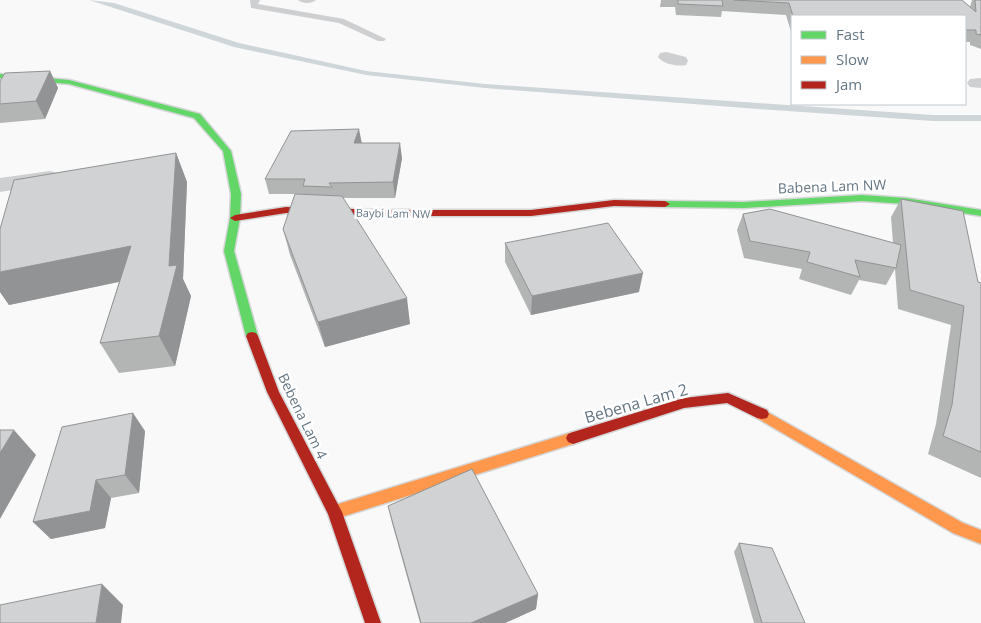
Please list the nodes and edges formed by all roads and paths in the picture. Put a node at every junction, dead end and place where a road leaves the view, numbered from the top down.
1 (256, 0) edge
2 (302, 0) edge
3 (312, 0) edge
4 (381, 39) dead end
5 (0, 76) edge
6 (74, 174) edge
7 (0, 185) edge
8 (744, 205) joint
9 (981, 214) edge
10 (235, 218) junction
11 (335, 512) junction
12 (981, 537) edge
13 (373, 623) edge

1 - 4 lane
2 - 3 lane
5 - 10 street
6 - 7 street
8 - 9 street, Babena Lam NW
8 - 10 street, Baybi Lam NW
10 - 11 street, Bebena Lam 4
11 - 12 street, Bebena Lam 2
11 - 13 street, Bebena Lam 4

